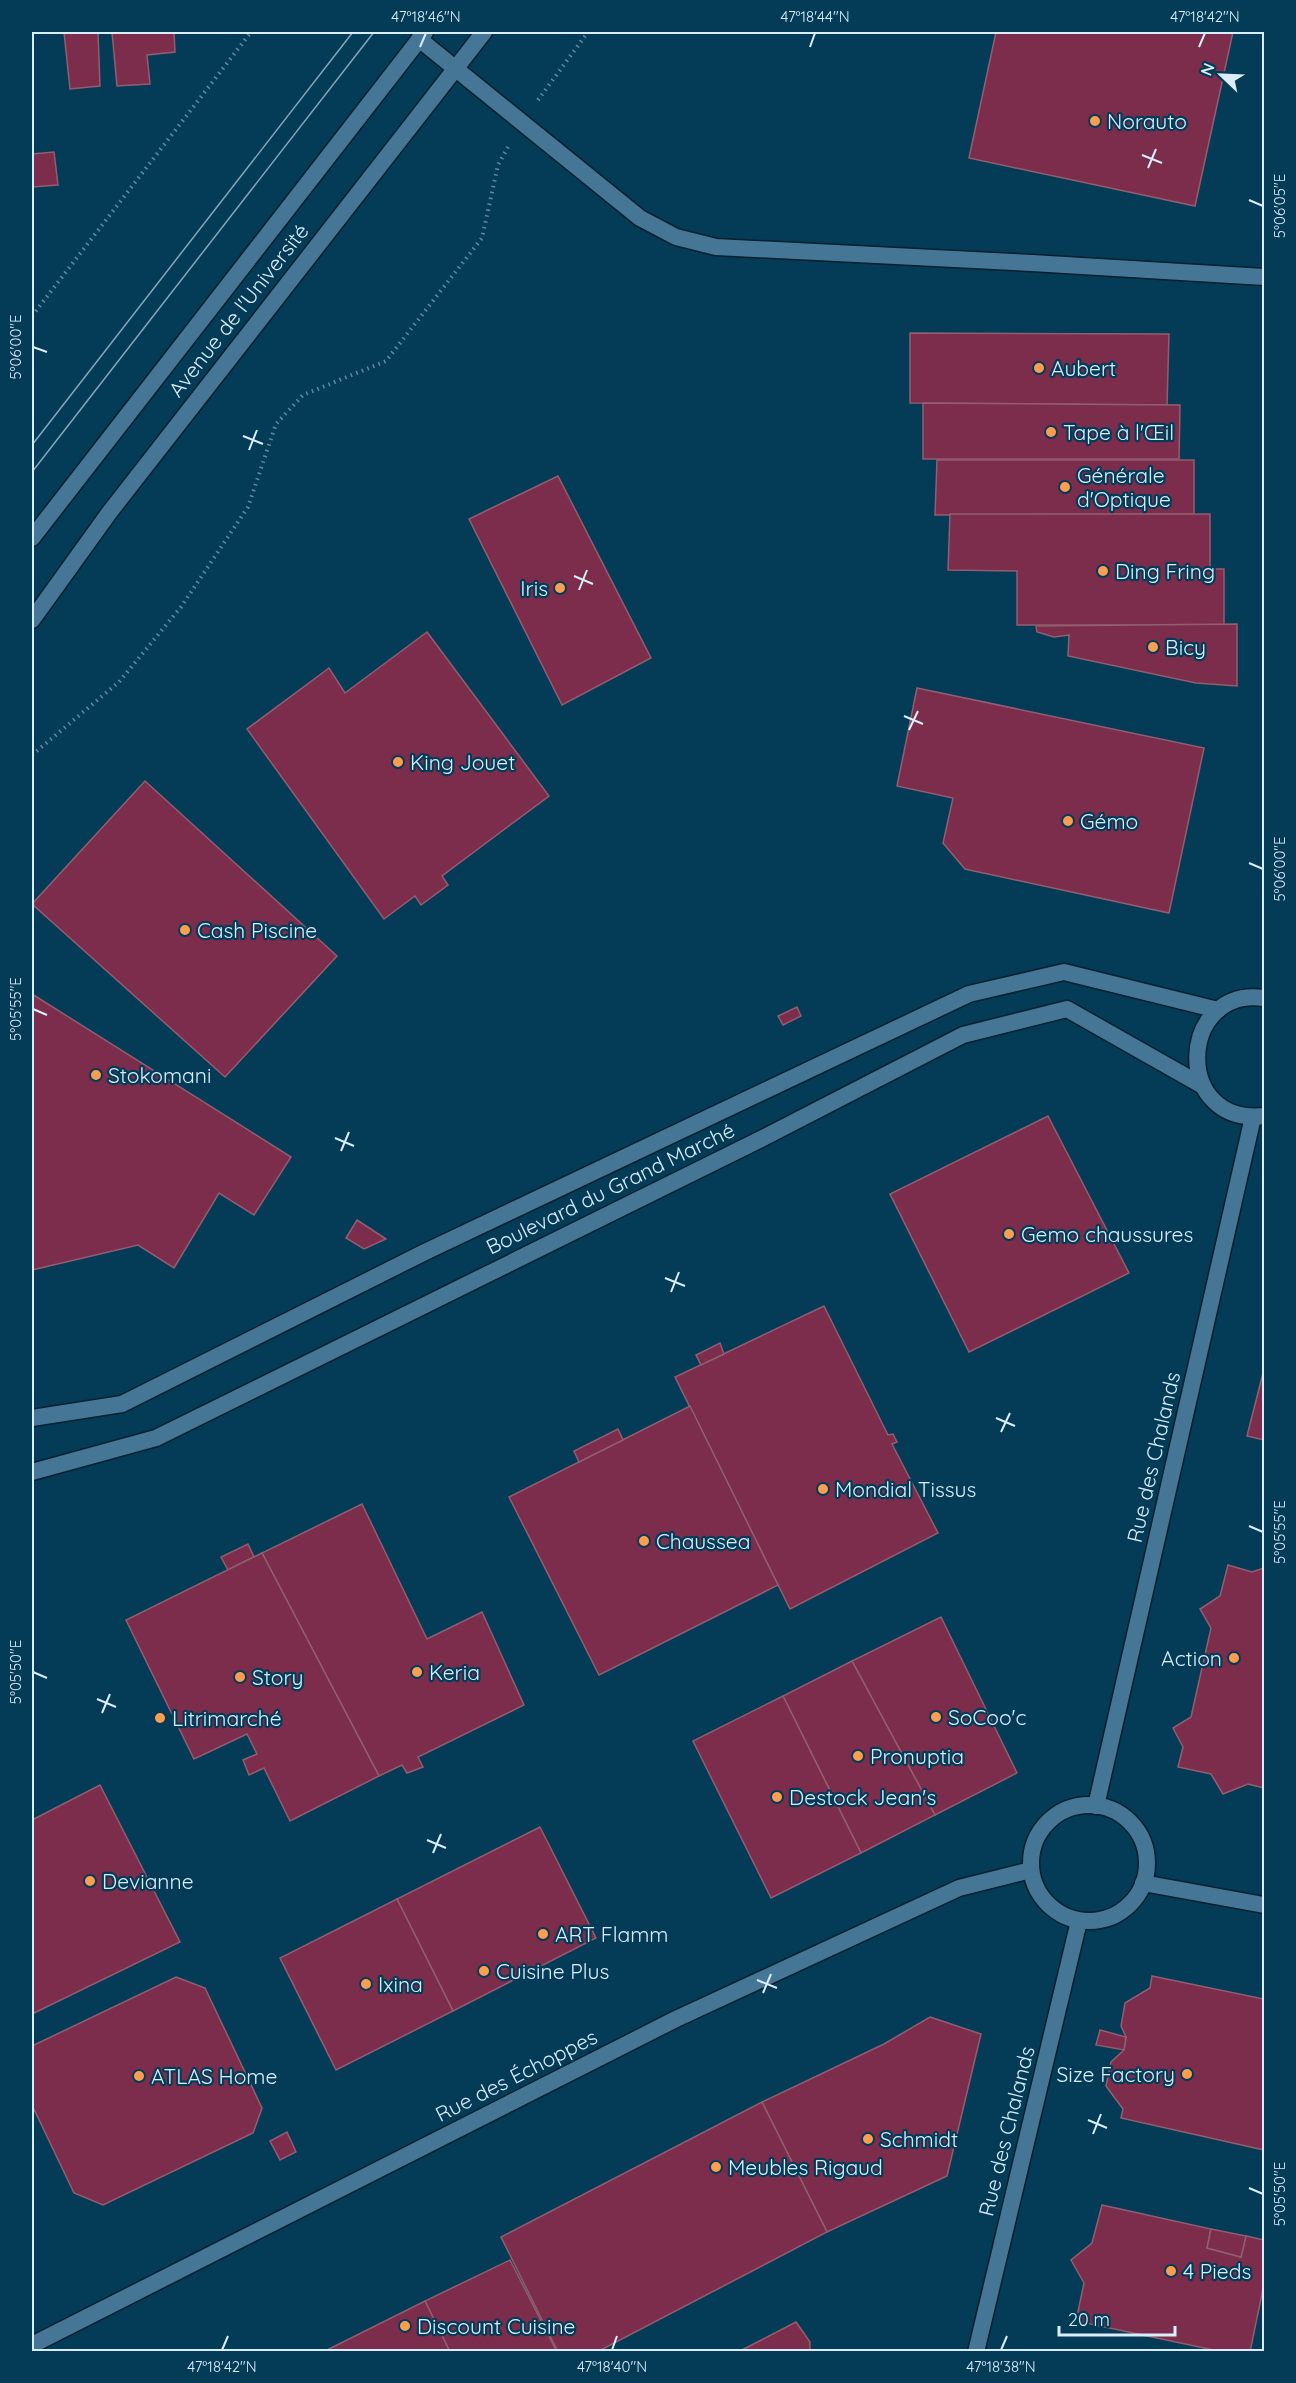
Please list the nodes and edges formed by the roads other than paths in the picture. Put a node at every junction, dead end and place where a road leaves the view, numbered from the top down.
1 (484, 32) edge
2 (422, 35) edge
3 (456, 69) junction
4 (1264, 277) edge
5 (32, 538) edge
6 (32, 620) edge
7 (1264, 993) edge
8 (1218, 1010) junction
9 (1203, 1086) junction
10 (1259, 1117) edge
11 (32, 1419) edge
12 (32, 1472) edge
13 (1096, 1806) junction
14 (1031, 1870) junction
15 (1143, 1883) junction
16 (1264, 1905) edge
17 (1079, 1921) junction
18 (32, 2345) edge
19 (976, 2352) edge

1 - 3 street, Avenue de l'Université
2 - 3 street
2 - 5 street, Avenue de l'Université
3 - 4 street
3 - 6 street, Avenue de l'Université
7 - 8 street
8 - 9 street
8 - 11 street, Boulevard du Grand Marché
9 - 10 street, Boulevard du Grand Marché
9 - 12 street, Boulevard du Grand Marché
10 - 13 street, Rue des Chalands
13 - 14 street
13 - 15 street
14 - 17 street
14 - 18 street, Rue des Échoppes
15 - 16 street
15 - 17 street
17 - 19 street, Rue des Chalands

